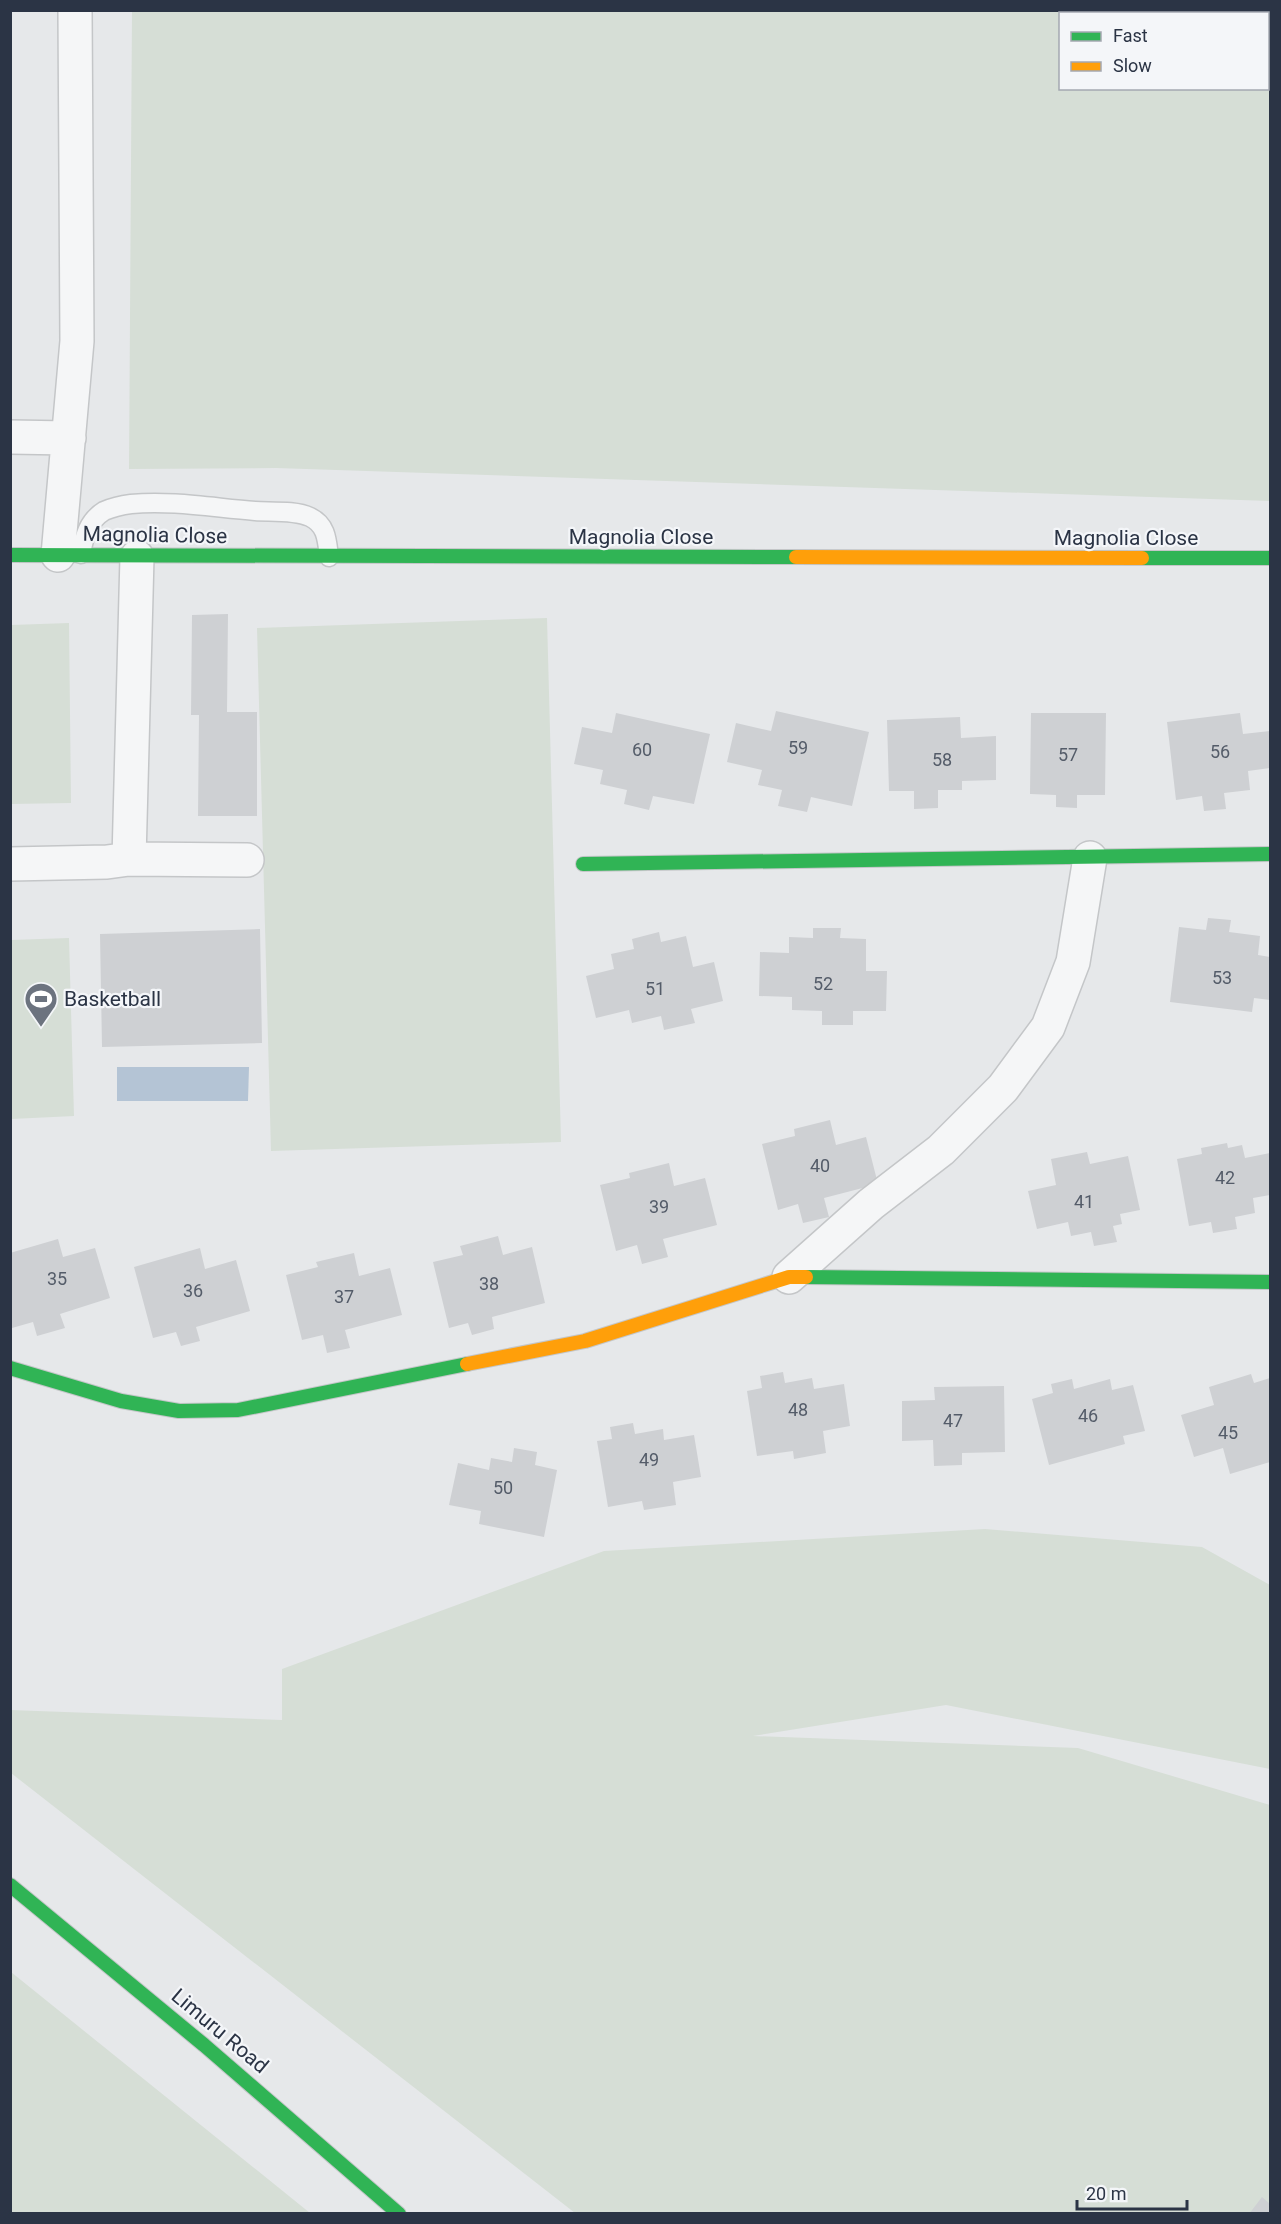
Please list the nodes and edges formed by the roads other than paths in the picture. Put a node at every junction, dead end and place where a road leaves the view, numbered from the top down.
1 (75, 10) edge
2 (10, 437) edge
3 (69, 438) junction
4 (70, 554) junction
5 (10, 555) edge
6 (137, 557) junction
7 (329, 557) junction
8 (1270, 558) edge
9 (1270, 854) edge
10 (1090, 858) junction
11 (129, 859) junction
12 (247, 860) dead end
13 (10, 864) edge
14 (583, 864) dead end
15 (789, 1277) junction
16 (1270, 1282) edge
17 (10, 1368) edge
18 (10, 1886) edge
19 (399, 2214) edge

1 - 3 street
2 - 3 street
3 - 4 street
4 - 5 street, Magnolia Close
4 - 6 street, Magnolia Close
4 - 7 lane
6 - 7 street, Magnolia Close
6 - 11 street
7 - 8 street, Magnolia Close
9 - 10 street
10 - 14 street
10 - 15 street
11 - 12 street
11 - 13 street
15 - 16 street
15 - 17 street
18 - 19 street, Limuru Road

